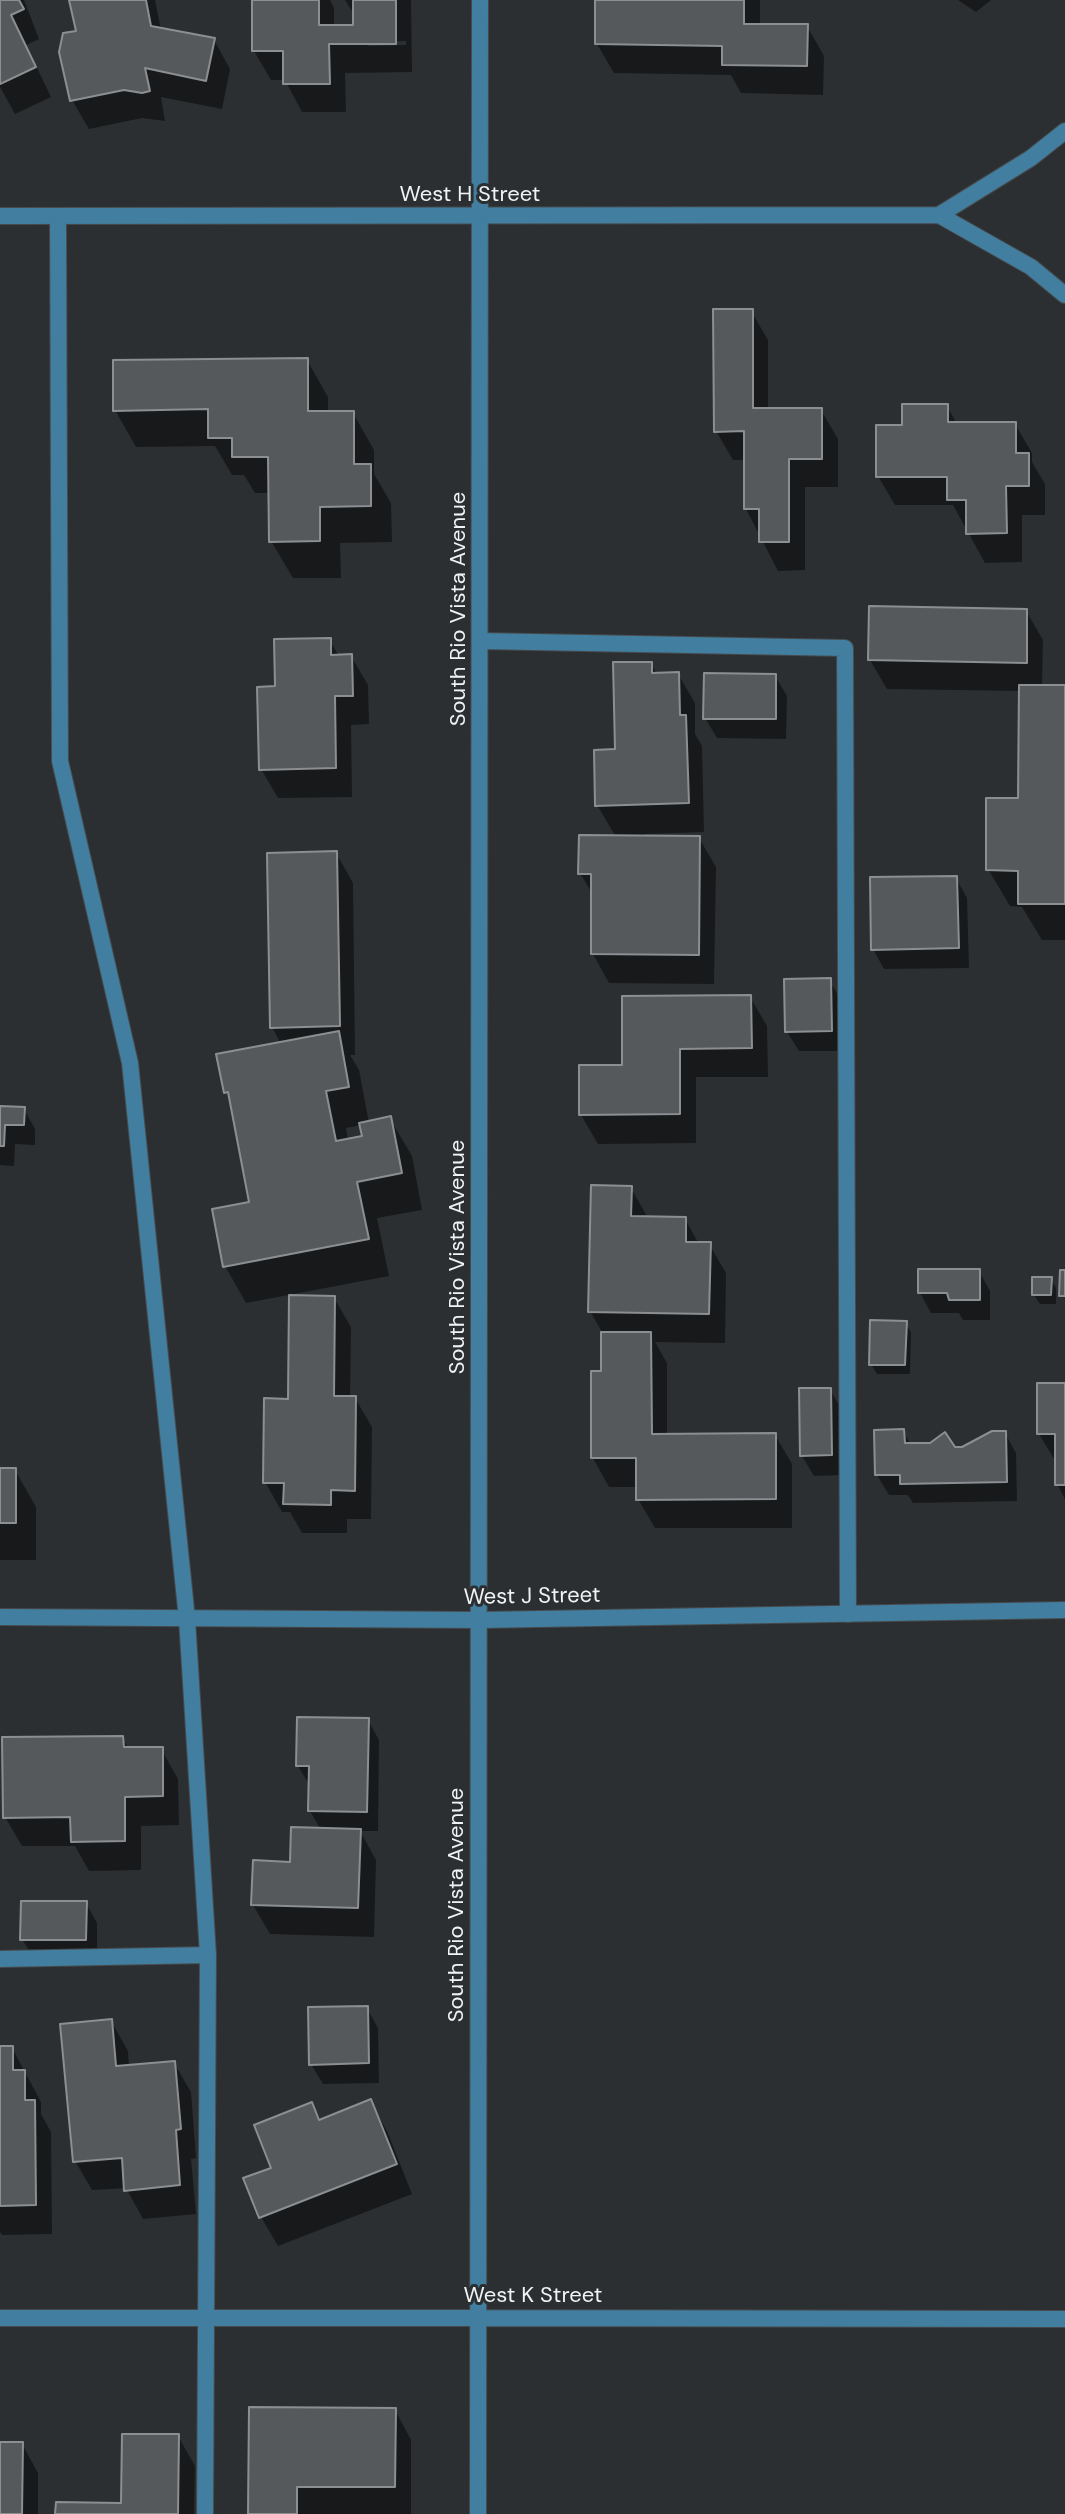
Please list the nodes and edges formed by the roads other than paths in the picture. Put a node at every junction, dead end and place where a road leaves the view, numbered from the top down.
1 (480, 0) edge
2 (1065, 131) edge
3 (939, 215) junction
4 (0, 216) edge
5 (58, 217) junction
6 (481, 217) junction
7 (1065, 295) edge
8 (481, 641) junction
9 (1065, 1610) edge
10 (848, 1614) junction
11 (0, 1617) edge
12 (187, 1619) junction
13 (480, 1620) junction
14 (208, 1955) junction
15 (0, 1959) edge
16 (0, 2318) edge
17 (206, 2318) junction
18 (477, 2318) junction
19 (1065, 2319) edge
20 (205, 2514) edge
21 (478, 2514) edge

1 - 6 street, South Rio Vista Avenue
2 - 3 street
3 - 6 street, West H Street
3 - 7 street, West H Street
4 - 5 street, West H Street
5 - 6 street, West H Street
5 - 12 street
6 - 8 street, South Rio Vista Avenue
8 - 10 street
8 - 13 street, South Rio Vista Avenue
9 - 10 street, West J Street
10 - 13 street, West J Street
11 - 12 street, West J Street
12 - 13 street, West J Street
12 - 14 street
13 - 18 street, South Rio Vista Avenue
14 - 15 street
14 - 17 street
16 - 17 street, West K Street
17 - 18 street, West K Street
17 - 20 street
18 - 19 street, West K Street
18 - 21 street, South Rio Vista Avenue

